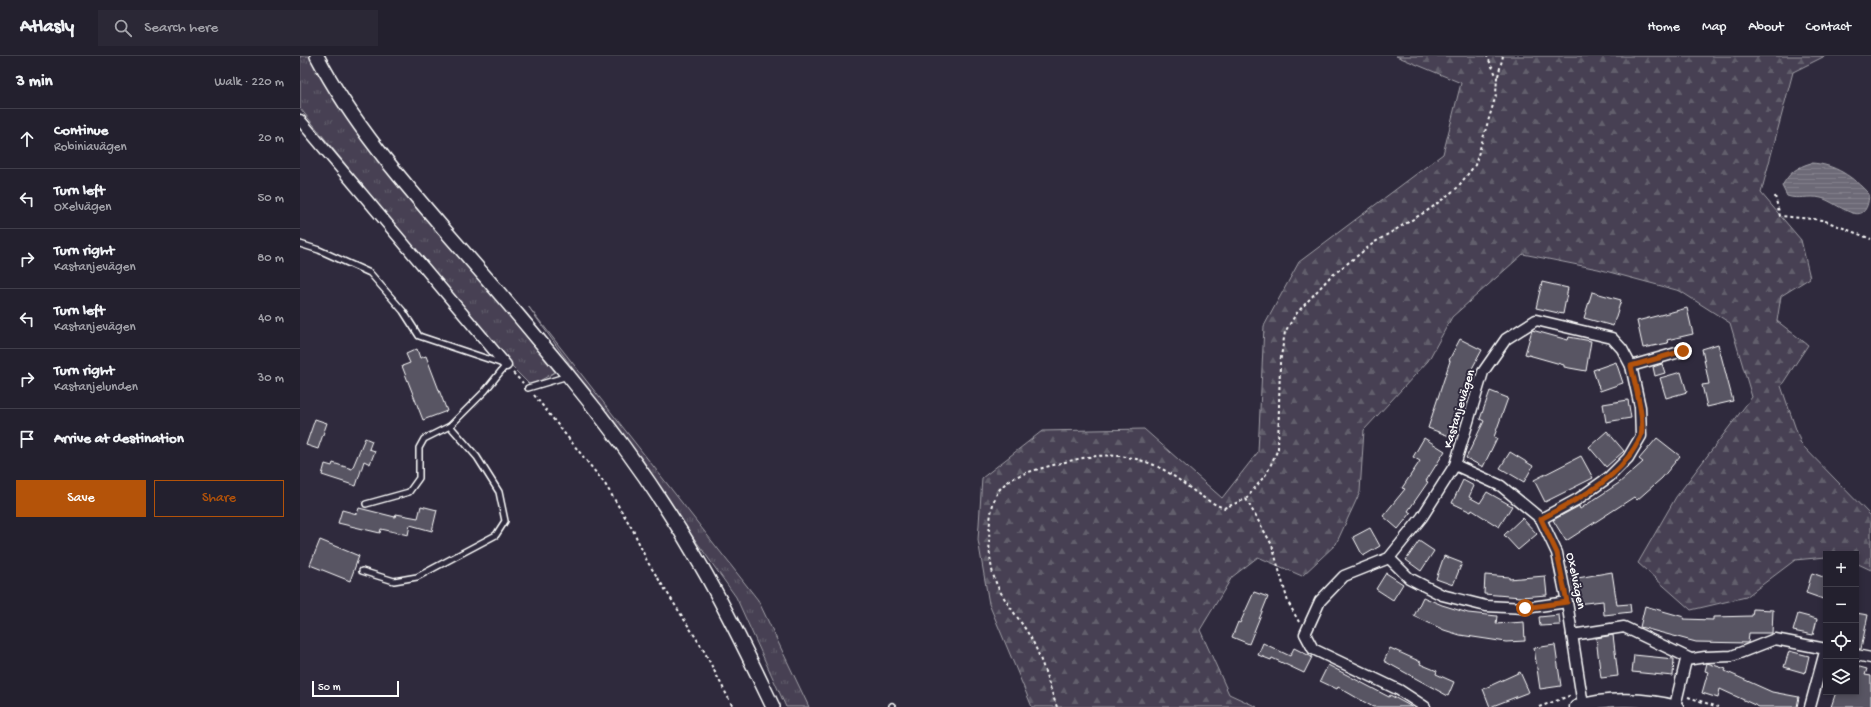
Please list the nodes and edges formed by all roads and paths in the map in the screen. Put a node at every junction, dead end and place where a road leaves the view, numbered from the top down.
1 (317, 56) edge
2 (1487, 56) edge
3 (1503, 56) edge
4 (1497, 78) junction
5 (300, 120) edge
6 (1775, 196) dead end
7 (1871, 239) edge
8 (300, 244) edge
9 (1683, 351) dead end
10 (506, 365) junction
11 (1631, 366) junction
12 (568, 376) junction
13 (528, 388) junction
14 (450, 426) junction
15 (1455, 465) junction
16 (1246, 499) junction
17 (366, 504) dead end
18 (1541, 519) junction
19 (1389, 558) junction
20 (362, 571) dead end
21 (1567, 602) junction
22 (1305, 634) junction
23 (1572, 635) junction
24 (1823, 648) edge
25 (1859, 656) edge
26 (1871, 658) edge
27 (1691, 659) junction
28 (1823, 659) edge
29 (1579, 706) edge
30 (733, 707) edge
31 (773, 707) edge
32 (1057, 707) edge
33 (1425, 707) edge
34 (1676, 707) edge
35 (1810, 707) edge

1 - 12 main road
2 - 4 path
3 - 4 path
4 - 16 path
5 - 10 street
6 - 7 path
8 - 10 lane
9 - 11 street
10 - 13 path
10 - 14 lane
11 - 15 street, Kastanjevägen
11 - 18 street, Kastanjevägen
12 - 13 lane
12 - 31 main road
13 - 30 path
14 - 17 lane
14 - 20 lane
15 - 18 street, Oxelvägen
15 - 19 street, Kastanjevägen
16 - 22 path
16 - 32 path
18 - 21 street, Oxelvägen
19 - 21 street
19 - 22 street, Kastanjevägen
21 - 23 street, Oxelvägen
22 - 33 street
23 - 27 street
23 - 29 street, Oxelvägen
24 - 27 street
25 - 26 street
27 - 34 street
28 - 35 street
29 - 34 street

